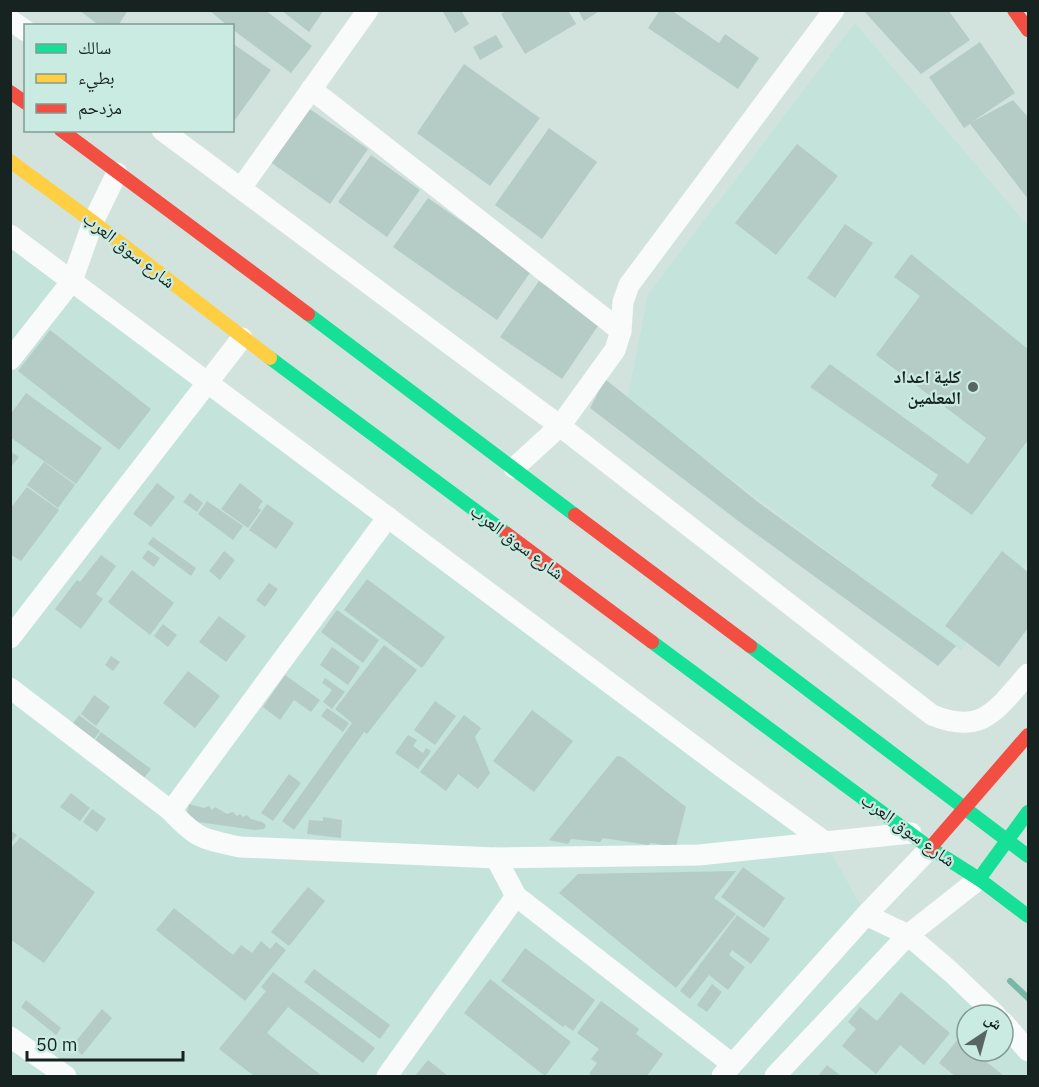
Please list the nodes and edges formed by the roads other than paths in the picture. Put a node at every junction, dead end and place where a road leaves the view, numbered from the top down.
1 (368, 10) edge
2 (834, 10) edge
3 (1014, 10) edge
4 (10, 20) edge
5 (24, 30) edge
6 (1029, 30) edge
7 (311, 89) junction
8 (10, 92) edge
9 (24, 102) edge
10 (64, 132) edge
11 (165, 132) edge
12 (10, 161) edge
13 (117, 173) junction
14 (241, 188) junction
15 (93, 222) junction
16 (10, 235) edge
17 (72, 281) junction
18 (621, 331) junction
19 (242, 338) junction
20 (10, 360) edge
21 (209, 382) junction
22 (560, 426) junction
23 (514, 468) junction
24 (388, 517) junction
25 (10, 638) edge
26 (1029, 674) edge
27 (10, 688) edge
28 (1029, 735) edge
29 (964, 808) junction
30 (171, 811) junction
31 (1029, 812) edge
32 (911, 833) junction
33 (1007, 838) junction
34 (825, 842) junction
35 (930, 848) junction
36 (1029, 856) edge
37 (496, 858) junction
38 (979, 879) junction
39 (516, 896) junction
40 (866, 915) junction
41 (1029, 916) edge
42 (908, 934) junction
43 (983, 1003) edge
44 (1015, 1035) edge
45 (10, 1037) edge
46 (1029, 1051) edge
47 (727, 1070) edge
48 (66, 1077) edge
49 (387, 1077) edge
50 (775, 1077) edge

1 - 7 street
2 - 18 street
3 - 6 main road
4 - 5 street
7 - 14 street
7 - 18 street
8 - 9 main road
10 - 13 main road
11 - 14 street
12 - 15 main road, شارع سوق العرب
13 - 15 street
13 - 23 main road
14 - 22 street
15 - 17 street
15 - 19 main road, شارع سوق العرب
16 - 17 street
17 - 20 street
17 - 21 street
18 - 22 street
19 - 21 street
19 - 32 main road, شارع سوق العرب
21 - 24 street
21 - 25 street
22 - 23 street
22 - 26 street
23 - 29 main road
24 - 30 street
24 - 34 street
27 - 30 street
28 - 29 main road
29 - 33 main road
29 - 35 main road
30 - 37 street
31 - 33 main road
32 - 34 street
32 - 35 main road, شارع سوق العرب
33 - 36 main road
33 - 38 main road
34 - 37 street
35 - 38 main road, شارع سوق العرب
35 - 40 street
37 - 39 street
38 - 41 main road, شارع سوق العرب
38 - 42 street
39 - 47 street
39 - 49 street
40 - 42 street
40 - 47 street
42 - 43 street
42 - 50 street
44 - 46 street
45 - 48 street

